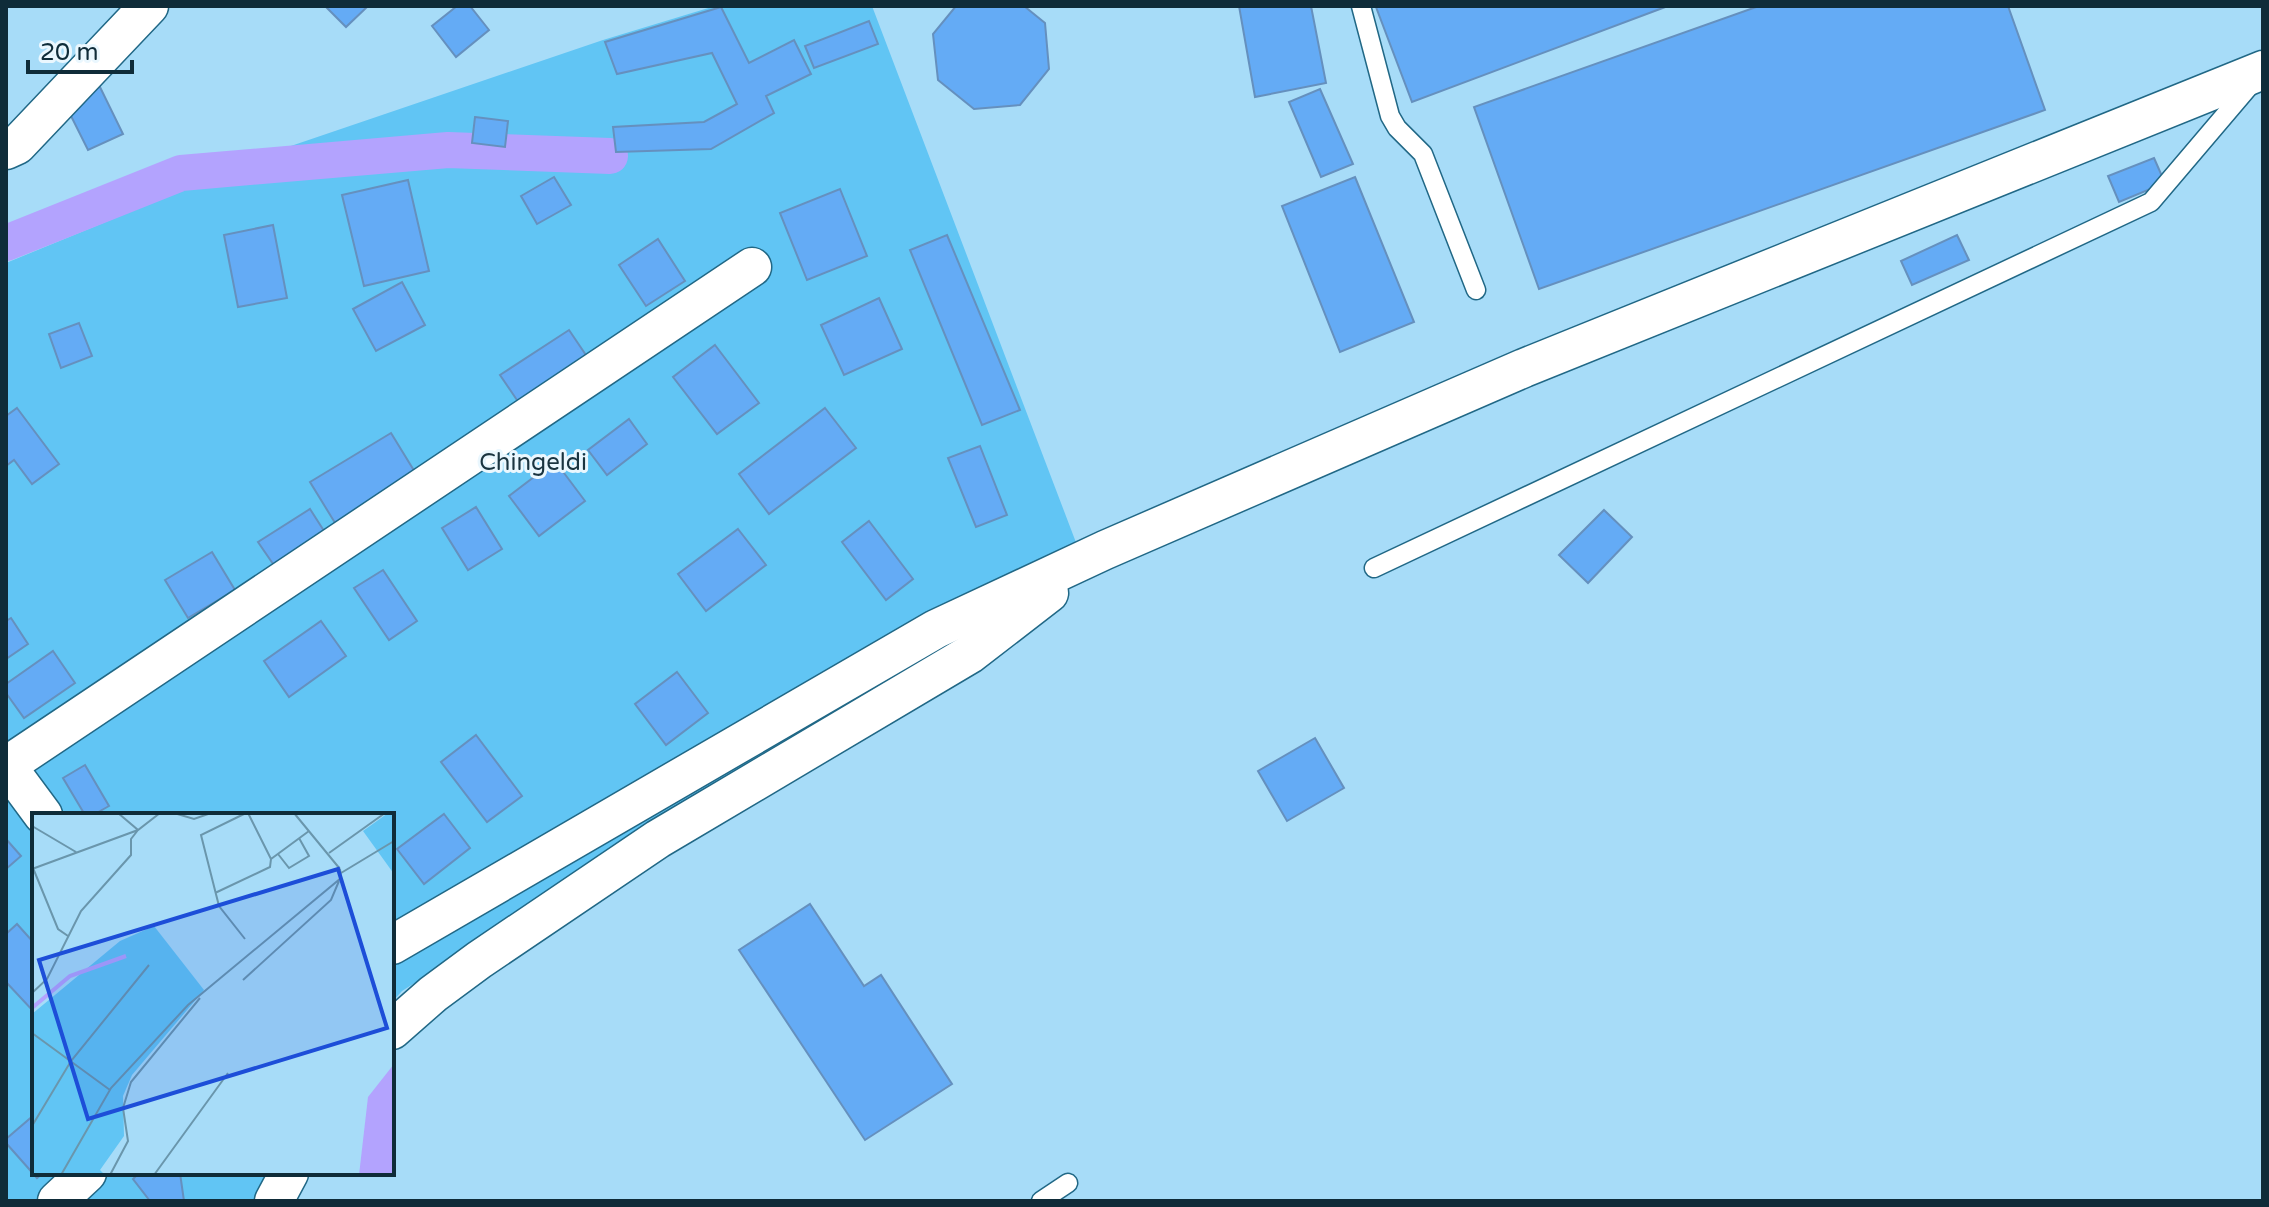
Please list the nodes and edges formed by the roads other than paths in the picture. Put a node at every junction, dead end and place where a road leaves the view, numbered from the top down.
1 (149, 6) edge
2 (1361, 6) edge
3 (2263, 70) edge
4 (6, 150) edge
5 (752, 267) dead end
6 (1476, 290) dead end
7 (1105, 550) junction
8 (1374, 568) dead end
9 (6, 766) edge
10 (41, 813) edge
11 (394, 944) edge
12 (394, 1028) edge
13 (85, 1175) edge
14 (288, 1175) edge
15 (1068, 1183) dead end
16 (57, 1201) edge
17 (274, 1201) edge
18 (1041, 1201) edge

1 - 4 street
2 - 6 lane
3 - 7 street
3 - 8 lane
5 - 9 street
7 - 11 street
7 - 12 street
9 - 10 street
13 - 16 street
14 - 17 street
15 - 18 lane

